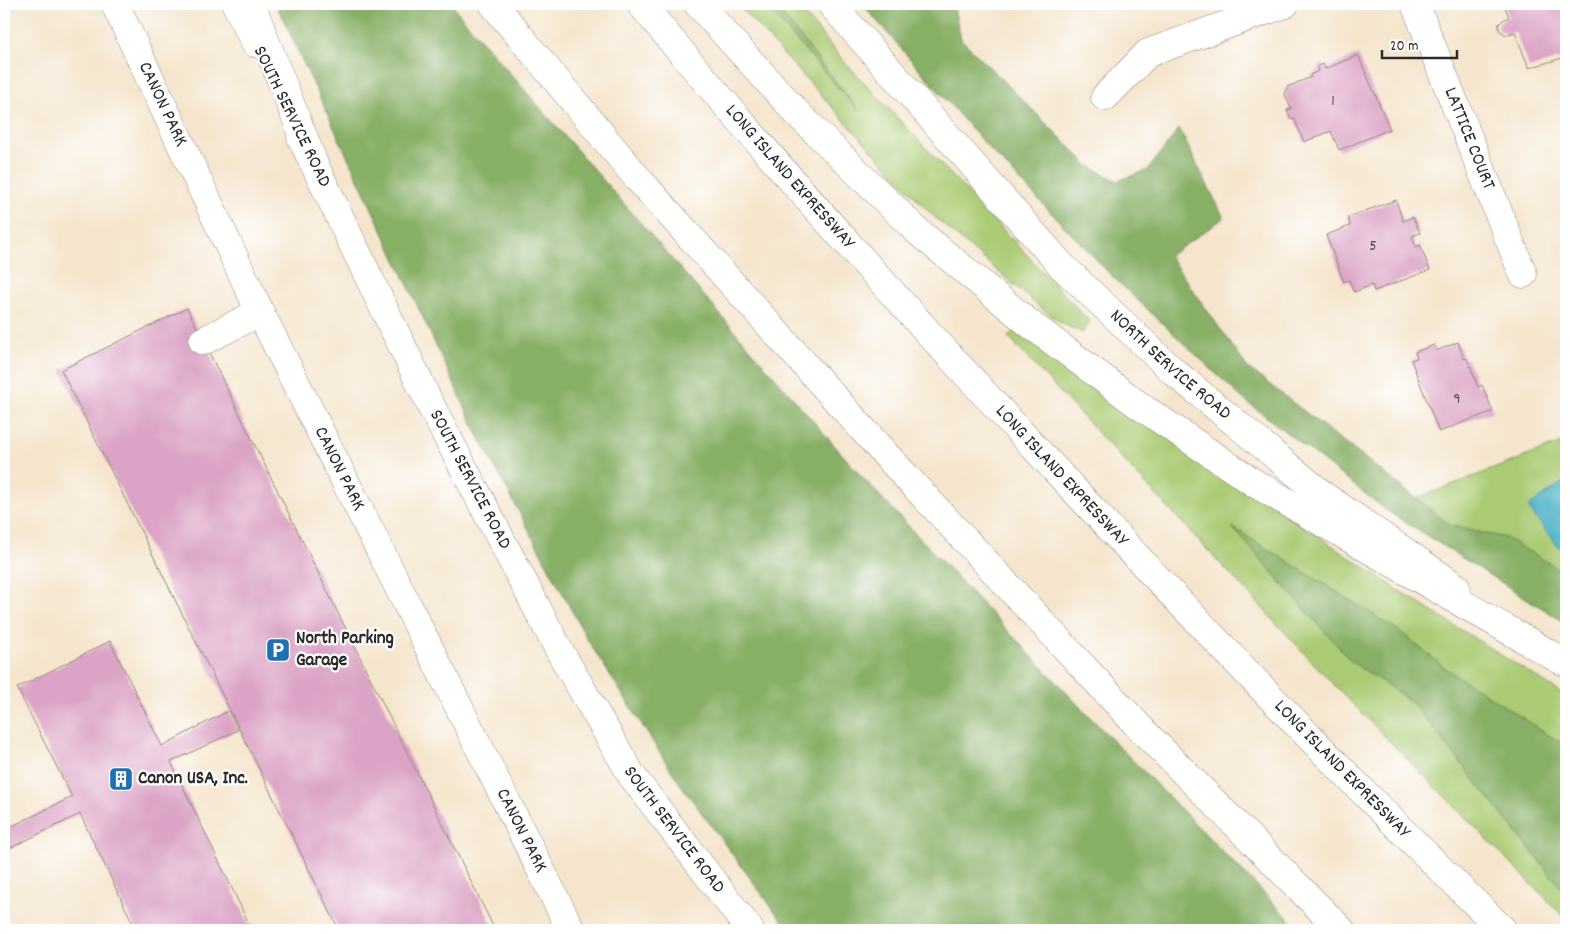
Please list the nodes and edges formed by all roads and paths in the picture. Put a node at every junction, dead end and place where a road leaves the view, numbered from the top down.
1 (115, 4) edge
2 (236, 4) edge
3 (251, 4) edge
4 (493, 4) edge
5 (641, 4) edge
6 (698, 4) edge
7 (831, 4) edge
8 (1285, 4) edge
9 (1415, 4) edge
10 (1105, 96) dead end
11 (312, 159) junction
12 (1523, 274) dead end
13 (260, 312) junction
14 (203, 341) dead end
15 (1564, 662) edge
16 (571, 930) edge
17 (750, 930) edge
18 (1341, 930) edge
19 (1503, 930) edge

1 - 13 main road, CANON PARK
2 - 11 main road, SOUTH SERVICE ROAD
3 - 11 main road
4 - 18 main road
5 - 19 main road, LONG ISLAND EXPRESSWAY
6 - 15 main road
7 - 15 main road, NORTH SERVICE ROAD
8 - 10 main road
9 - 12 main road, LATTICE COURT
11 - 17 main road, SOUTH SERVICE ROAD
13 - 14 main road
13 - 16 main road, CANON PARK

